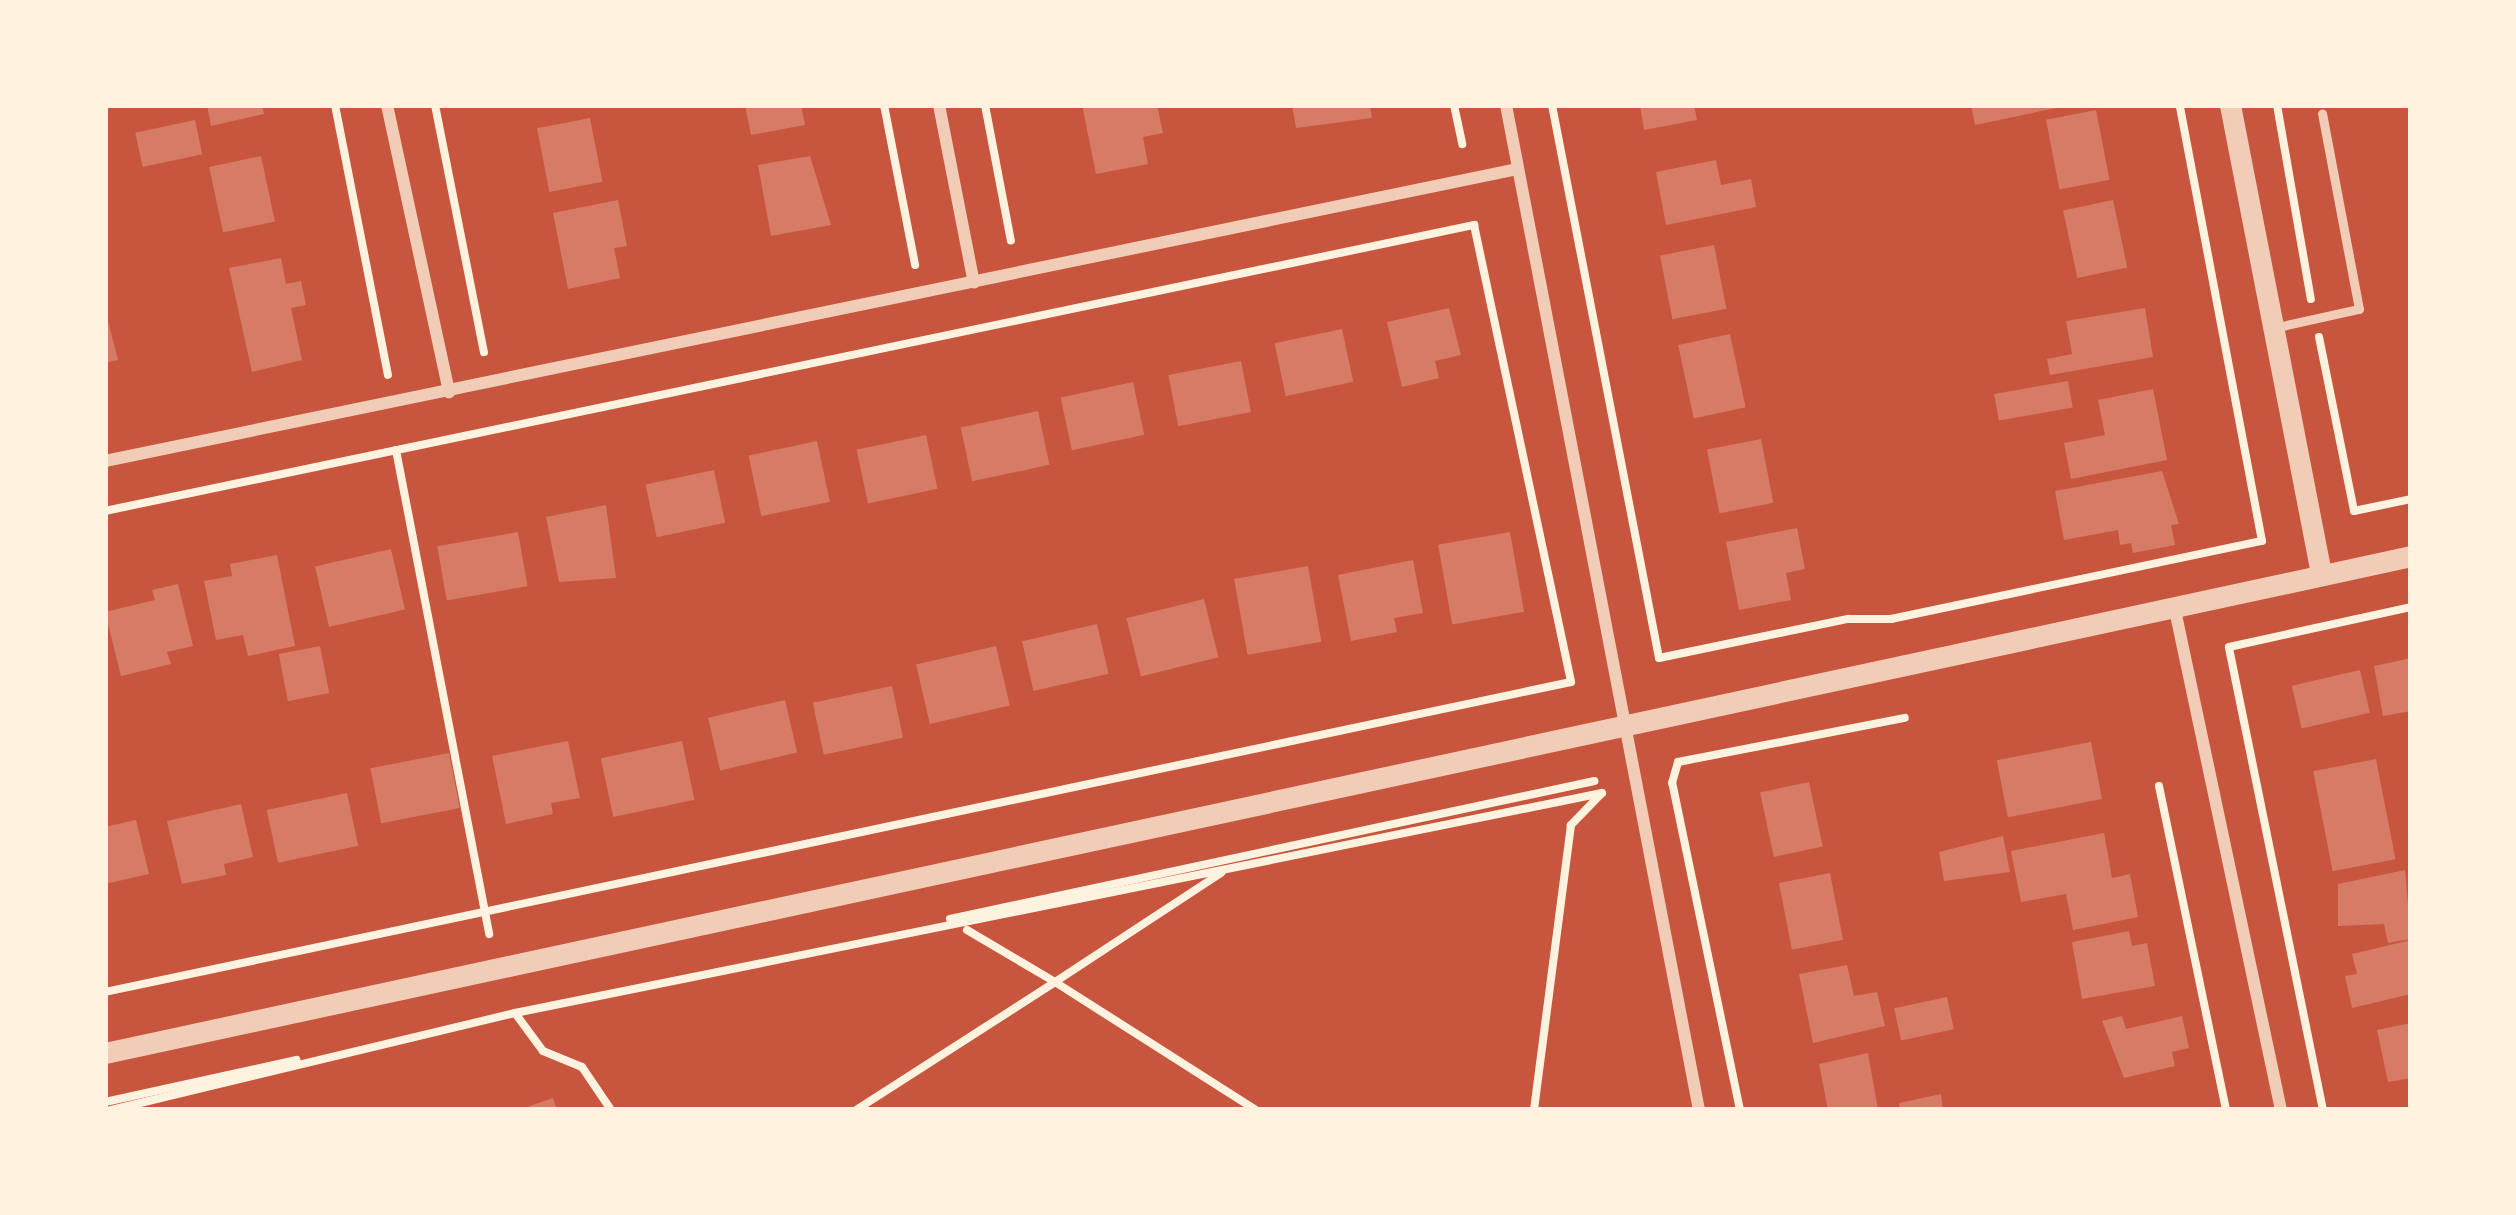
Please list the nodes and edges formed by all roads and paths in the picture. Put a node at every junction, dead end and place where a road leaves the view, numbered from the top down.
1 (335, 105) edge
2 (387, 105) edge
3 (435, 105) edge
4 (884, 105) edge
5 (939, 105) edge
6 (985, 105) edge
7 (1454, 105) edge
8 (1506, 105) edge
9 (1552, 105) edge
10 (2180, 105) edge
11 (2230, 105) edge
12 (2277, 105) edge
13 (2323, 112) dead end
14 (1462, 144) dead end
15 (1518, 169) junction
16 (1011, 241) dead end
17 (915, 265) dead end
18 (974, 283) junction
19 (2315, 319) junction
20 (2273, 328) junction
21 (484, 352) dead end
22 (388, 375) dead end
23 (449, 392) junction
24 (396, 450) junction
25 (105, 461) edge
26 (2411, 499) edge
27 (105, 511) edge
28 (2411, 556) edge
29 (2321, 574) junction
30 (2411, 607) edge
31 (2175, 610) junction
32 (1905, 718) dead end
33 (1624, 722) junction
34 (1594, 782) dead end
35 (2159, 786) dead end
36 (1227, 868) junction
37 (485, 913) junction
38 (967, 930) dead end
39 (489, 934) dead end
40 (1055, 982) junction
41 (105, 992) edge
42 (515, 1012) junction
43 (105, 1053) edge
44 (105, 1102) edge
45 (111, 1110) edge
46 (611, 1110) edge
47 (856, 1110) edge
48 (1256, 1110) edge
49 (1534, 1110) edge
50 (1699, 1110) edge
51 (1740, 1110) edge
52 (2227, 1110) edge
53 (2281, 1110) edge
54 (2323, 1110) edge

1 - 22 path
2 - 23 street
3 - 21 path
4 - 17 path
5 - 18 street
6 - 16 path
7 - 14 path
8 - 15 street
9 - 10 path
11 - 20 street
12 - 19 path
13 - 19 lane
15 - 18 street
15 - 33 street
18 - 23 street
19 - 20 lane
19 - 26 path
20 - 29 street
23 - 25 street
24 - 27 path
24 - 37 path
24 - 37 path
28 - 29 street
29 - 31 street
30 - 54 path
31 - 33 street
31 - 53 street
32 - 51 path
33 - 43 street
33 - 50 street
34 - 42 path
35 - 52 path
36 - 40 path
36 - 42 path
36 - 49 path
37 - 39 path
37 - 41 path
38 - 40 path
40 - 47 path
40 - 48 path
42 - 44 path
42 - 45 path
42 - 46 path

